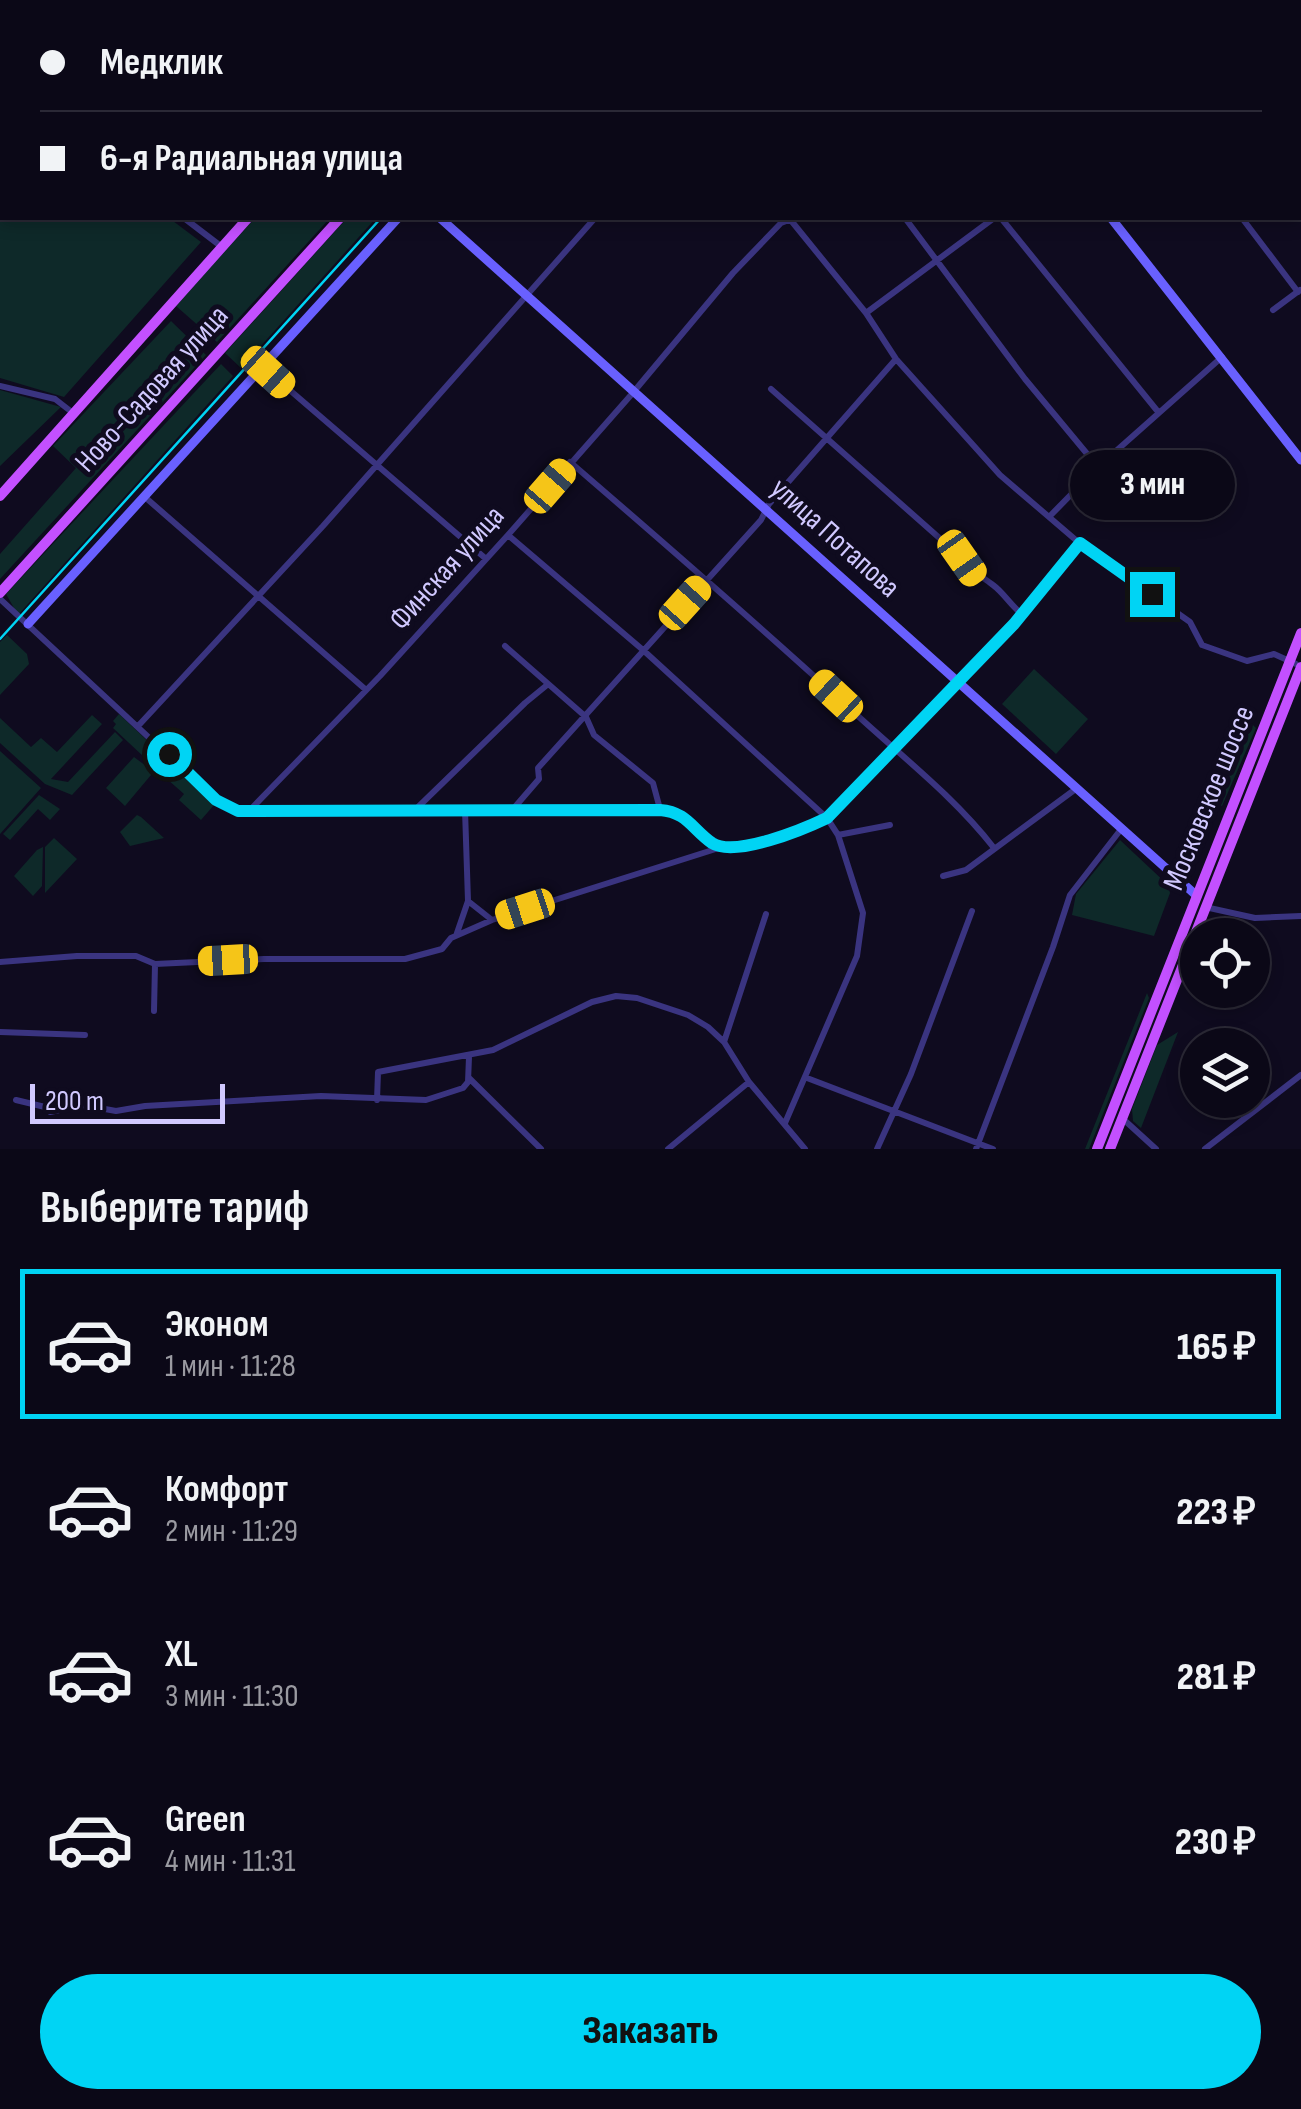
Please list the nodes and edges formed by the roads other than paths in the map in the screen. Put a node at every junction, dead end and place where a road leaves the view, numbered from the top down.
1 (187, 220) edge
2 (246, 220) edge
3 (338, 220) edge
4 (396, 220) edge
5 (442, 220) edge
6 (592, 220) edge
7 (788, 220) edge
8 (792, 220) edge
9 (907, 220) edge
10 (995, 220) edge
11 (1000, 220) edge
12 (1113, 220) edge
13 (1244, 220) edge
14 (222, 247) junction
15 (937, 260) junction
16 (1300, 291) edge
17 (526, 294) junction
18 (1273, 310) dead end
19 (866, 313) junction
20 (1222, 358) junction
21 (896, 359) junction
22 (264, 368) junction
23 (0, 386) edge
24 (771, 389) dead end
25 (634, 391) junction
26 (74, 413) junction
27 (1158, 413) junction
28 (826, 439) junction
29 (1301, 460) edge
30 (570, 462) junction
31 (375, 463) junction
32 (1098, 467) junction
33 (0, 496) edge
34 (146, 498) junction
35 (767, 510) junction
36 (1048, 517) junction
37 (508, 534) junction
38 (1080, 543) junction
39 (484, 558) junction
40 (706, 580) junction
41 (0, 596) edge
42 (256, 597) junction
43 (1022, 615) junction
44 (28, 624) junction
45 (1301, 633) edge
46 (505, 646) dead end
47 (643, 650) junction
48 (1301, 651) edge
49 (1296, 664) edge
50 (957, 680) junction
51 (548, 685) junction
52 (366, 689) junction
53 (586, 717) junction
54 (139, 725) junction
55 (894, 749) junction
56 (1077, 788) junction
57 (513, 809) junction
58 (415, 810) junction
59 (465, 810) junction
60 (660, 810) junction
61 (249, 812) junction
62 (827, 818) junction
63 (890, 826) dead end
64 (1122, 828) junction
65 (838, 835) junction
66 (722, 847) junction
67 (994, 848) junction
68 (944, 876) dead end
69 (468, 901) junction
70 (1201, 901) junction
71 (972, 911) dead end
72 (766, 914) dead end
73 (1301, 916) edge
74 (492, 920) junction
75 (457, 934) junction
76 (0, 962) edge
77 (154, 964) junction
78 (154, 1011) dead end
79 (0, 1032) edge
80 (85, 1035) dead end
81 (724, 1042) junction
82 (468, 1057) junction
83 (1301, 1075) edge
84 (468, 1078) junction
85 (807, 1078) junction
86 (749, 1082) junction
87 (16, 1100) dead end
88 (377, 1100) junction
89 (893, 1112) junction
90 (1122, 1118) junction
91 (785, 1124) junction
92 (977, 1146) edge
93 (541, 1149) edge
94 (668, 1149) edge
95 (806, 1149) edge
96 (877, 1149) edge
97 (993, 1149) edge
98 (1104, 1149) edge
99 (1156, 1149) edge
100 (1204, 1149) edge

1 - 14 street
2 - 14 main road, Ново-Садовая улица
3 - 41 main road, Ново-Садовая улица
4 - 22 street
5 - 17 street, улица Потапова
6 - 17 street
7 - 25 street, Финская улица
8 - 19 street
9 - 15 street
10 - 15 street
11 - 27 street
12 - 20 street
13 - 16 street
14 - 26 main road, Ново-Садовая улица
15 - 19 street
15 - 32 street
16 - 18 street
17 - 25 street, улица Потапова
17 - 31 street
19 - 21 street
20 - 27 street
20 - 29 street
21 - 28 street
21 - 36 street
22 - 31 street
22 - 34 street
23 - 26 street
24 - 28 street
25 - 30 street, Финская улица
25 - 35 street, улица Потапова
26 - 33 main road, Ново-Садовая улица
27 - 32 street
28 - 35 street
28 - 43 street
30 - 37 street, Финская улица
30 - 40 street
31 - 39 street
31 - 42 street
32 - 36 street
34 - 42 street
34 - 44 street
35 - 40 street
35 - 50 street, улица Потапова
36 - 38 street
37 - 39 street, Финская улица
37 - 47 street
38 - 43 street
38 - 49 street
39 - 52 street, Финская улица
40 - 47 street
40 - 55 street
41 - 44 street
42 - 52 street
42 - 54 street
43 - 50 street
44 - 54 street
45 - 49 main road, Московское шоссе
46 - 51 street
47 - 53 street
47 - 62 street
48 - 49 main road, Московское шоссе
49 - 70 main road, Московское шоссе
50 - 55 street
50 - 56 street, улица Потапова
51 - 53 street
51 - 58 street
52 - 61 street, Финская улица
53 - 57 street
53 - 60 street
54 - 61 street
55 - 62 street
55 - 67 street
56 - 64 street, улица Потапова
56 - 67 street
57 - 59 street
57 - 60 street
58 - 59 street
58 - 61 street
59 - 69 street
60 - 66 street
62 - 65 street
62 - 66 street
63 - 65 street
64 - 70 street, улица Потапова
64 - 92 street
65 - 85 street
66 - 74 street
67 - 68 street
69 - 74 street
69 - 75 street
70 - 73 street
70 - 90 main road, Московское шоссе
70 - 98 main road, Московское шоссе
71 - 89 street
72 - 81 street
74 - 75 street
75 - 77 street
76 - 77 street
77 - 78 street
79 - 80 street
81 - 82 street
81 - 86 street
82 - 84 street
82 - 88 street
83 - 100 street
84 - 88 street
84 - 93 street
85 - 89 street
85 - 91 street
86 - 91 street
86 - 94 street
87 - 88 street
89 - 92 street
89 - 96 street
90 - 98 main road, Московское шоссе
90 - 99 street
91 - 95 street
92 - 97 street

